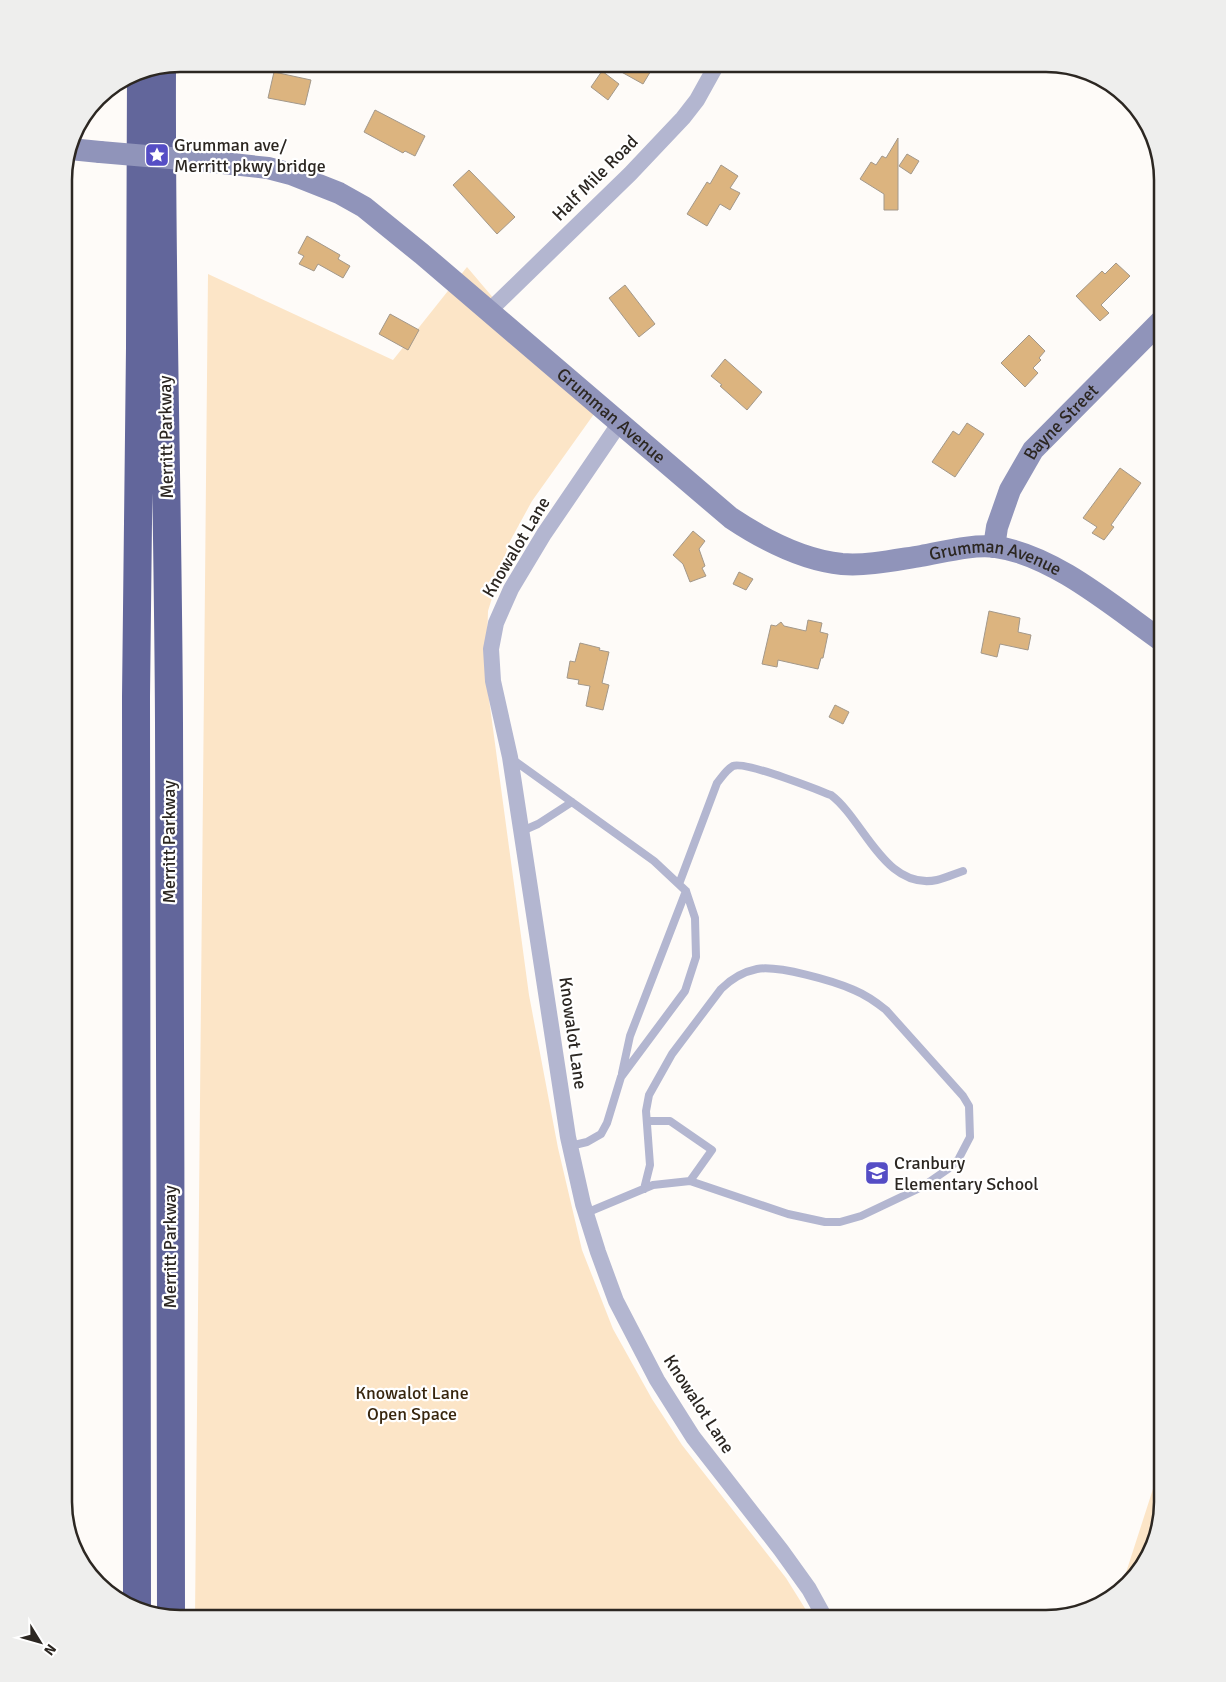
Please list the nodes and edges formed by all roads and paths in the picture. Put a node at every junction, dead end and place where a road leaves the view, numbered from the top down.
1 (712, 73) edge
2 (162, 74) edge
3 (141, 80) edge
4 (77, 150) edge
5 (489, 311) junction
6 (1154, 328) edge
7 (619, 424) junction
8 (994, 547) junction
9 (1154, 635) edge
10 (510, 758) junction
11 (572, 802) junction
12 (522, 831) junction
13 (962, 871) dead end
14 (679, 884) junction
15 (686, 892) junction
16 (621, 1077) junction
17 (647, 1121) junction
18 (570, 1146) junction
19 (690, 1181) junction
20 (644, 1188) junction
21 (586, 1213) junction
22 (137, 1600) edge
23 (170, 1608) edge
24 (820, 1610) edge

1 - 5 street, Half Mile Road
2 - 23 highway, Merritt Parkway
3 - 22 highway, Merritt Parkway
4 - 5 street, Grumman Avenue, bridge
5 - 7 street, Grumman Avenue
6 - 8 street, Bayne Street
7 - 8 street, Grumman Avenue
7 - 10 street, Knowalot Lane
8 - 9 street, Grumman Avenue
10 - 11 lane
10 - 12 street, Knowalot Lane
11 - 12 lane
11 - 14 lane
12 - 18 street, Knowalot Lane
13 - 14 lane
14 - 15 lane
15 - 16 lane
15 - 16 lane
16 - 18 lane
17 - 19 lane
17 - 19 lane
17 - 20 lane
18 - 21 street, Knowalot Lane
19 - 20 lane
20 - 21 lane
21 - 24 street, Knowalot Lane

